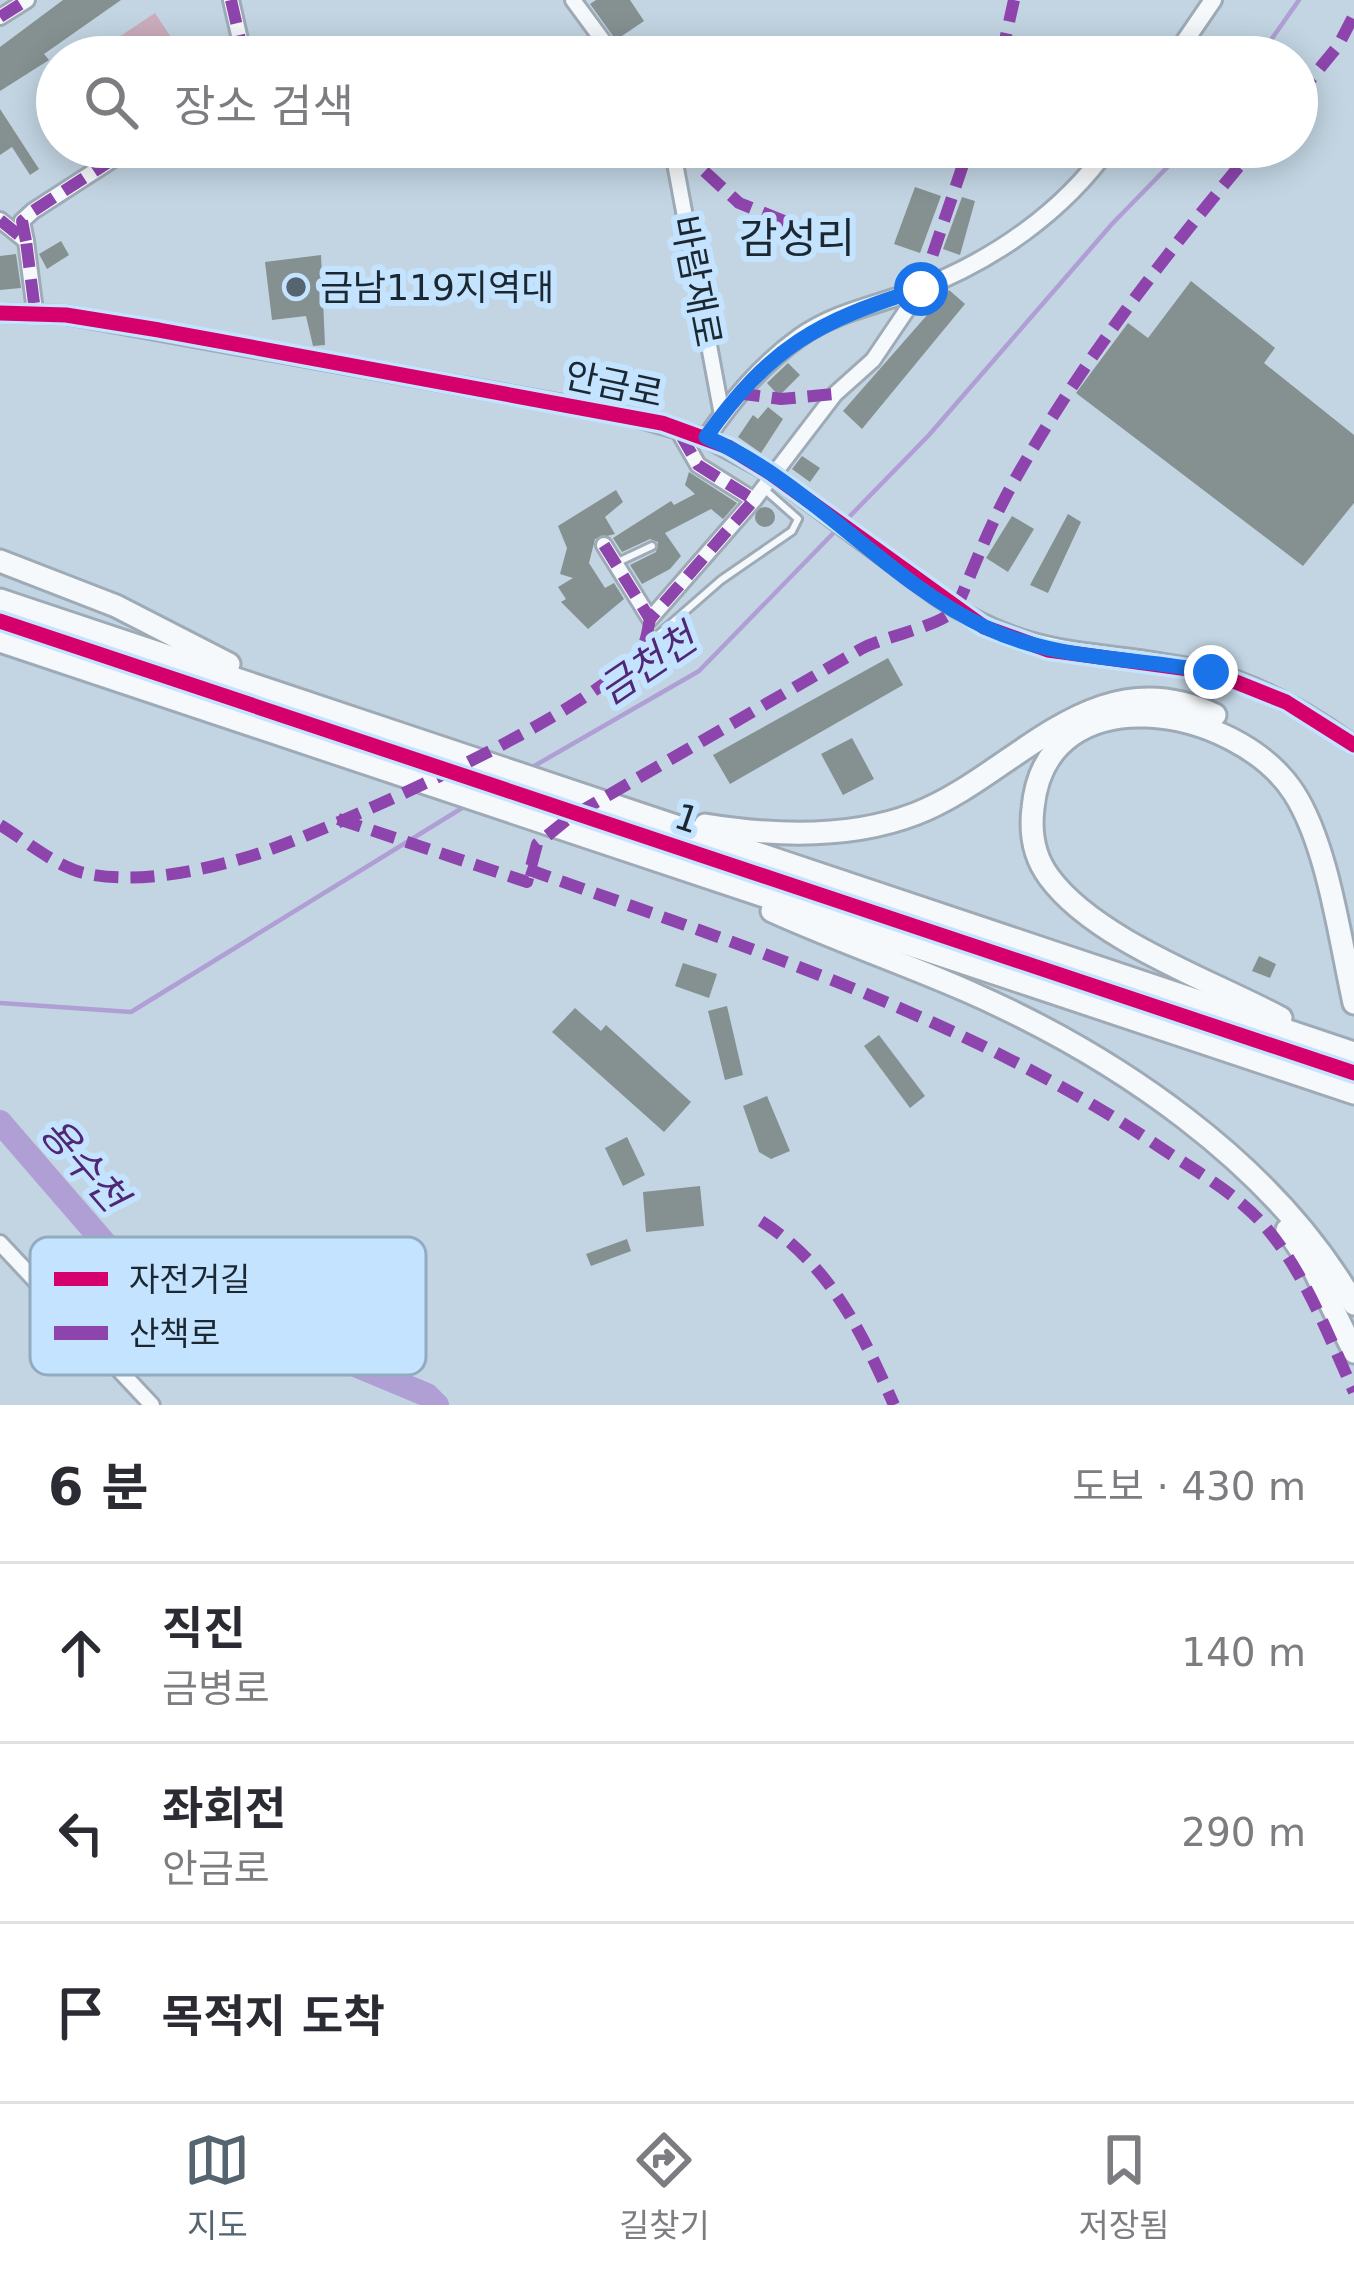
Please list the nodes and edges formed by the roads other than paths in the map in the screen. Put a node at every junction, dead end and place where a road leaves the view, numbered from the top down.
1 (26, 0) edge
2 (230, 0) edge
3 (573, 0) edge
4 (1213, 0) edge
5 (0, 17) edge
6 (239, 36) edge
7 (599, 36) edge
8 (1188, 36) edge
9 (101, 168) edge
10 (676, 168) edge
11 (1091, 168) edge
12 (0, 220) edge
13 (26, 241) junction
14 (921, 289) junction
15 (34, 311) junction
16 (0, 314) edge
17 (722, 415) junction
18 (678, 430) junction
19 (706, 437) junction
20 (762, 487) junction
21 (604, 545) dead end
22 (652, 546) dead end
23 (0, 560) edge
24 (615, 563) junction
25 (0, 599) edge
26 (0, 641) edge
27 (643, 648) dead end
28 (294, 697) junction
29 (1354, 745) edge
30 (651, 816) junction
31 (668, 864) junction
32 (1354, 935) edge
33 (1354, 1003) edge
34 (1344, 1050) edge
35 (1345, 1090) edge
36 (1238, 1161) junction
37 (0, 1243) edge
38 (30, 1275) edge
39 (1354, 1304) edge
40 (1354, 1352) edge
41 (124, 1375) edge
42 (152, 1405) edge

1 - 5 street
2 - 6 street
3 - 7 street
4 - 8 street
9 - 13 street
10 - 17 street, 바람재로
11 - 14 street
12 - 13 street
13 - 15 street
14 - 17 street
14 - 20 street
15 - 16 street, 안금로
15 - 18 street, 안금로
17 - 19 street
18 - 19 street, 안금로
18 - 20 street
19 - 20 street, 안금로
20 - 24 street
20 - 27 lane
20 - 29 street, 안금로, bridge
21 - 24 street
22 - 24 lane
23 - 28 highway
25 - 28 highway, 1
26 - 31 highway, 1
28 - 30 highway, 1
30 - 32 highway, 1
30 - 34 highway
31 - 35 highway
31 - 36 highway, 1
33 - 34 highway
36 - 39 highway, 1
36 - 40 highway
37 - 38 street
41 - 42 street

